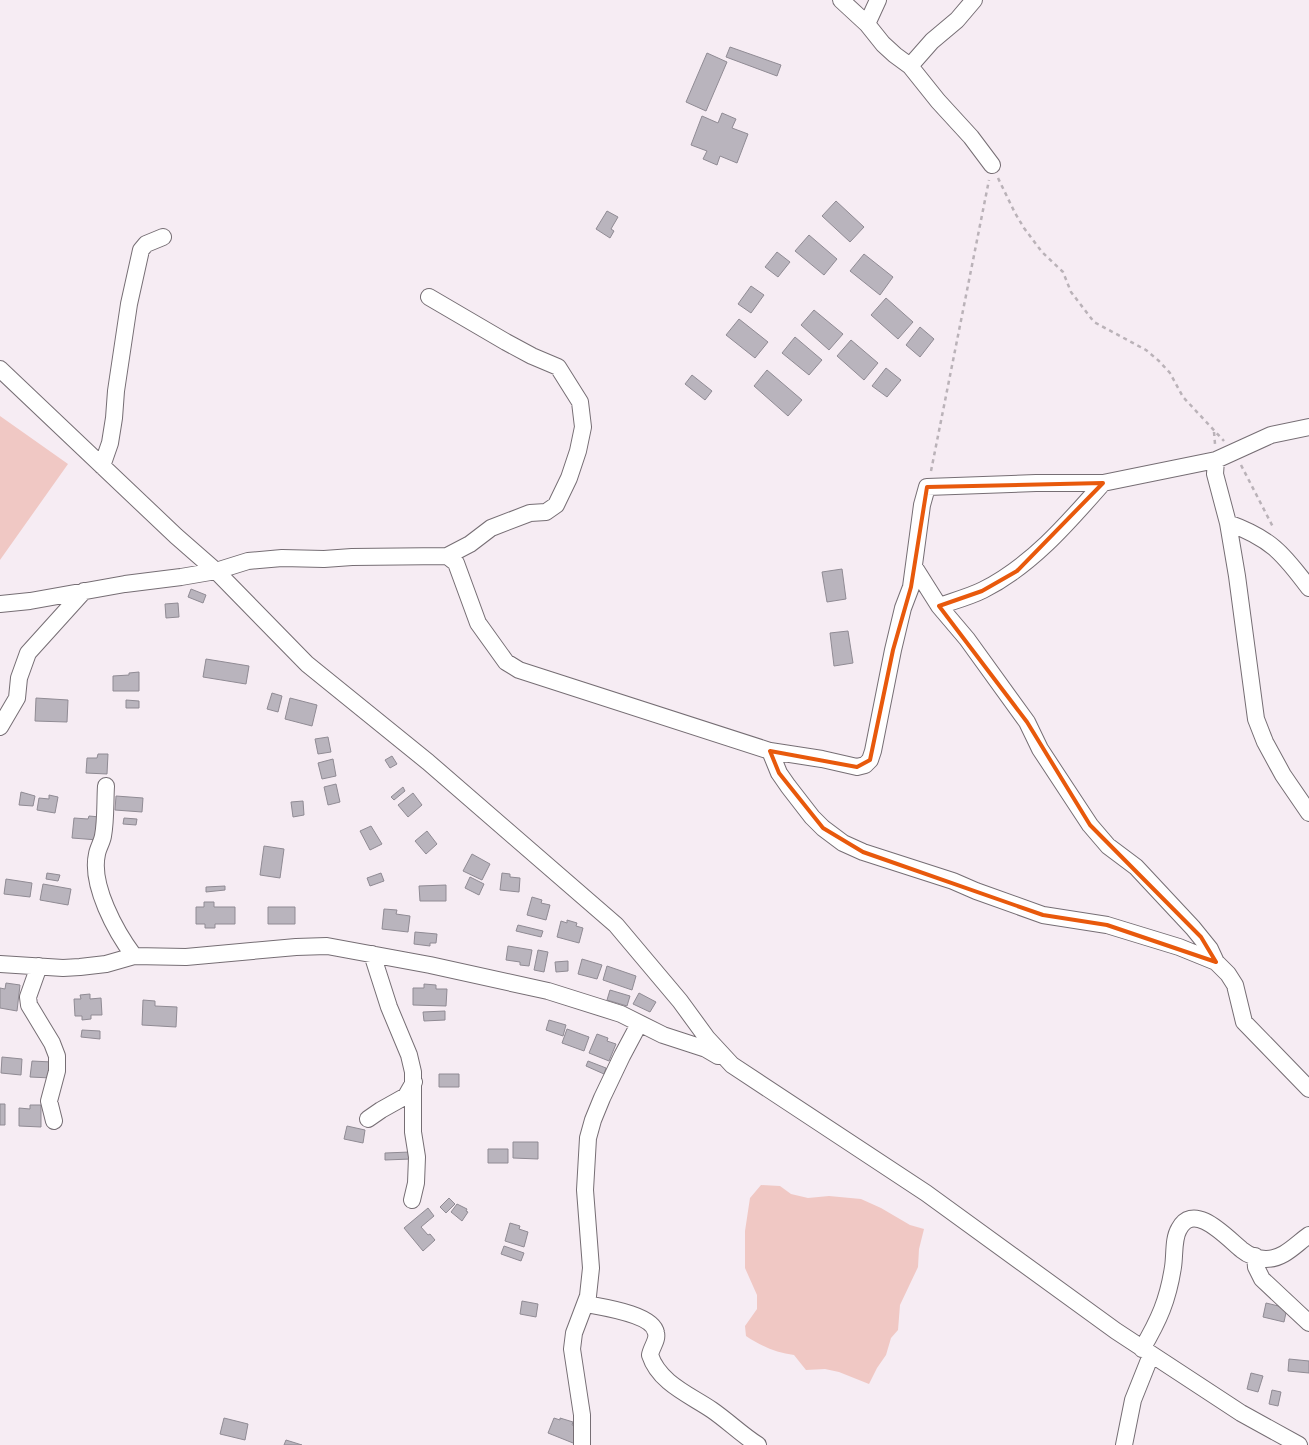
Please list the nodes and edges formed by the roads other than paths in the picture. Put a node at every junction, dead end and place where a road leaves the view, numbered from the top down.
1 (841, 0) edge
2 (878, 0) edge
3 (974, 0) edge
4 (867, 24) junction
5 (910, 66) junction
6 (992, 165) road end
7 (163, 237) dead end
8 (429, 298) dead end
9 (0, 369) edge
10 (1309, 427) edge
11 (1216, 460) junction
12 (102, 466) junction
13 (1103, 482) junction
14 (1228, 523) junction
15 (447, 556) junction
16 (915, 568) junction
17 (216, 571) junction
18 (1309, 588) edge
19 (84, 591) junction
20 (0, 604) edge
21 (939, 606) junction
22 (0, 727) edge
23 (770, 752) junction
24 (106, 786) dead end
25 (1309, 813) edge
26 (372, 954) junction
27 (134, 956) junction
28 (1216, 962) junction
29 (0, 964) edge
30 (39, 966) junction
31 (639, 1024) junction
32 (732, 1064) junction
33 (414, 1082) junction
34 (1309, 1088) edge
35 (368, 1119) dead end
36 (54, 1120) dead end
37 (412, 1200) dead end
38 (1309, 1235) edge
39 (1255, 1256) junction
40 (586, 1304) junction
41 (1309, 1323) edge
42 (1147, 1352) junction
43 (582, 1445) edge
44 (758, 1445) edge
45 (1124, 1445) edge
46 (1298, 1445) edge

1 - 4 street
2 - 4 street
3 - 5 street
4 - 5 street
5 - 6 street
7 - 12 street
8 - 15 street
9 - 12 street
10 - 11 street
11 - 13 street
11 - 14 street
12 - 17 street
13 - 16 street
13 - 21 street
14 - 18 street
14 - 25 street
15 - 17 street
15 - 23 street
16 - 21 street
16 - 23 street
17 - 19 street
17 - 32 street
19 - 20 street
19 - 22 street
21 - 28 street
23 - 28 street
24 - 27 street
26 - 27 street
26 - 31 street
26 - 33 street
27 - 30 street
28 - 34 street
29 - 30 street
30 - 36 street
31 - 32 street
31 - 40 street
32 - 42 street
33 - 35 street
33 - 37 street
38 - 39 street
39 - 41 street
39 - 42 street
40 - 43 street
40 - 44 street
42 - 45 street
42 - 46 street

